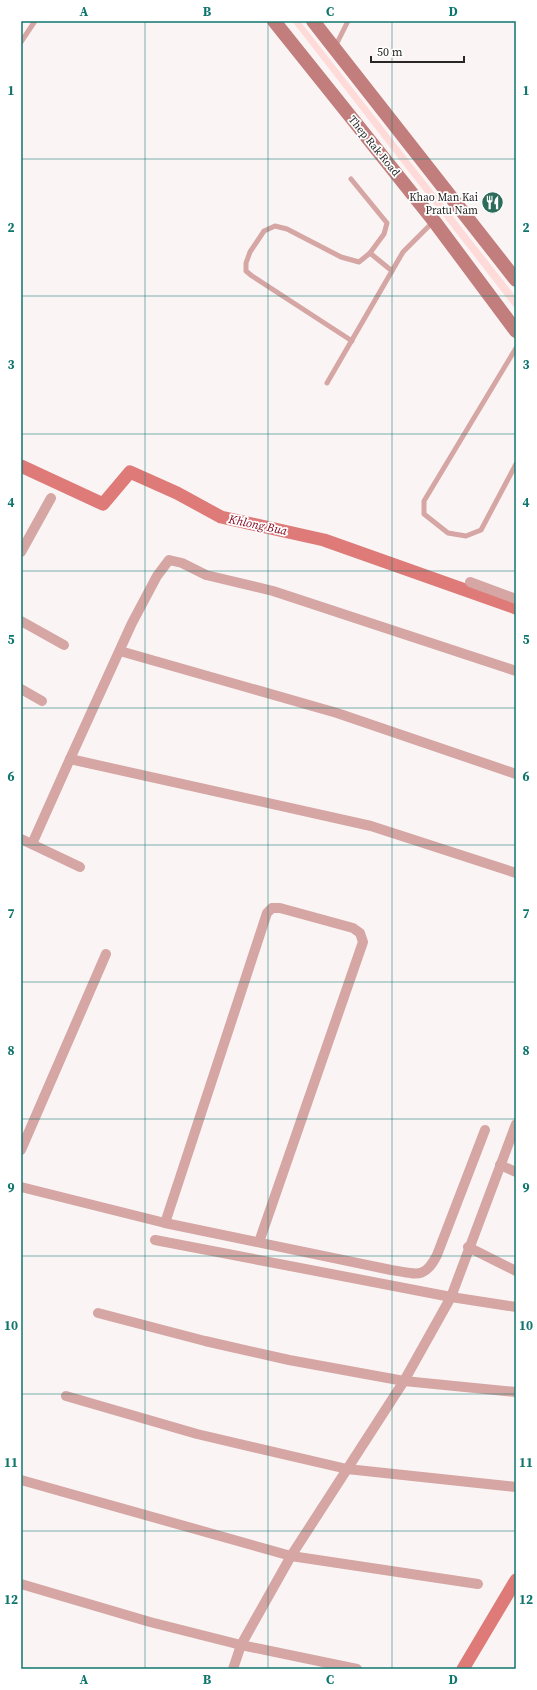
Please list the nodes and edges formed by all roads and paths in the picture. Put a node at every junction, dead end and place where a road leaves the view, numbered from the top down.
1 (35, 21) edge
2 (274, 21) edge
3 (313, 21) edge
4 (348, 21) edge
5 (21, 42) edge
6 (334, 48) junction
7 (351, 179) dead end
8 (434, 221) junction
9 (370, 253) junction
10 (392, 271) junction
11 (516, 280) edge
12 (516, 331) edge
13 (352, 342) junction
14 (516, 348) edge
15 (327, 383) dead end
16 (516, 464) edge
17 (51, 498) dead end
18 (21, 552) edge
19 (470, 582) dead end
20 (516, 599) edge
21 (21, 620) edge
22 (64, 645) dead end
23 (120, 651) junction
24 (516, 672) edge
25 (21, 689) edge
26 (42, 701) dead end
27 (70, 759) junction
28 (516, 774) edge
29 (21, 839) edge
30 (32, 844) junction
31 (80, 867) dead end
32 (516, 873) edge
33 (106, 954) dead end
34 (516, 1124) edge
35 (485, 1130) dead end
36 (21, 1150) edge
37 (500, 1165) junction
38 (516, 1172) edge
39 (21, 1187) edge
40 (165, 1223) junction
41 (155, 1240) dead end
42 (259, 1242) junction
43 (468, 1247) junction
44 (516, 1271) edge
45 (451, 1298) junction
46 (516, 1307) edge
47 (98, 1313) dead end
48 (404, 1381) junction
49 (516, 1392) edge
50 (66, 1396) dead end
51 (347, 1469) junction
52 (21, 1480) edge
53 (516, 1487) edge
54 (291, 1556) junction
55 (21, 1584) edge
56 (478, 1584) dead end
57 (241, 1645) junction
58 (233, 1669) edge
59 (357, 1669) edge

1 - 5 lane
2 - 8 main road, Thep Rak Road
3 - 6 main road
4 - 6 lane
6 - 11 main road
7 - 9 lane
8 - 10 lane
8 - 12 main road, Thep Rak Road
9 - 10 lane
9 - 13 lane
10 - 13 lane
13 - 15 lane
14 - 16 lane
17 - 18 street
19 - 20 street
21 - 22 street
23 - 24 street
23 - 27 street
23 - 28 street
25 - 26 street
27 - 30 street
27 - 32 street
29 - 30 street
30 - 31 street
33 - 36 street
34 - 37 street
35 - 42 street
37 - 38 street
37 - 43 street
39 - 40 street
40 - 42 street
40 - 42 street
41 - 45 street
43 - 44 street
43 - 45 street
45 - 46 street
45 - 48 street
47 - 48 street
48 - 49 street
48 - 51 street
50 - 51 street
51 - 53 street
51 - 54 street
52 - 54 street
54 - 56 street
54 - 57 street
55 - 57 street
57 - 58 street
57 - 59 street

